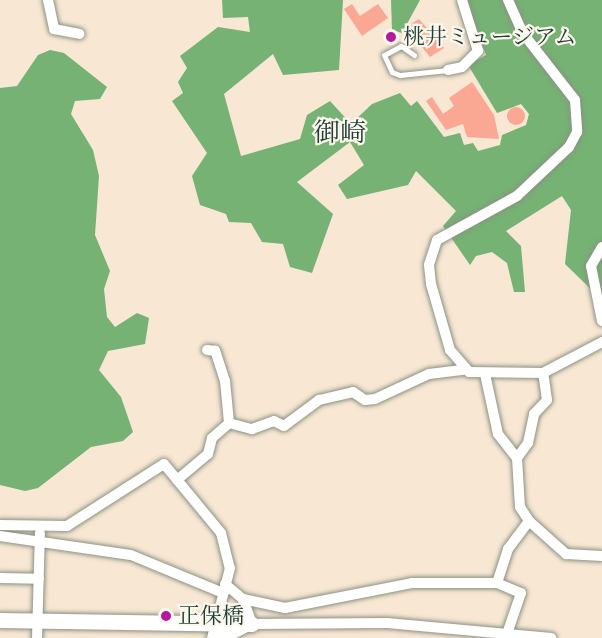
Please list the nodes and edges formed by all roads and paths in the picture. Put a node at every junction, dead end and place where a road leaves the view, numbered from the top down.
1 (48, 0) edge
2 (462, 0) edge
3 (508, 0) edge
4 (80, 34) dead end
5 (414, 55) dead end
6 (448, 70) joint
7 (602, 247) edge
8 (602, 321) edge
9 (602, 342) edge
10 (207, 350) dead end
11 (464, 370) junction
12 (543, 373) junction
13 (485, 374) junction
14 (229, 423) junction
15 (517, 458) junction
16 (177, 480) junction
17 (529, 521) junction
18 (0, 525) edge
19 (40, 535) junction
20 (0, 536) edge
21 (602, 556) edge
22 (0, 578) edge
23 (39, 579) junction
24 (497, 583) junction
25 (224, 589) junction
26 (243, 599) junction
27 (0, 620) edge
28 (38, 620) junction
29 (216, 621) junction
30 (252, 624) junction
31 (507, 634) junction
32 (37, 638) edge
33 (212, 638) edge
34 (219, 638) edge
35 (551, 638) edge

1 - 4 street
2 - 6 street
3 - 11 street
5 - 6 lane
7 - 8 street
9 - 12 street
10 - 14 street
11 - 13 street
11 - 14 street
12 - 13 street
12 - 15 street
13 - 15 street
14 - 16 street
15 - 17 street
16 - 19 street
16 - 25 street
17 - 21 street
17 - 24 street
18 - 19 street
19 - 20 street
19 - 23 street
19 - 25 street
22 - 23 street
23 - 28 street
24 - 26 street
24 - 31 street
25 - 26 street
25 - 29 street
26 - 30 street
27 - 28 street
28 - 29 street
28 - 32 street
29 - 30 street
29 - 33 street
30 - 31 street
30 - 34 street
31 - 35 street

